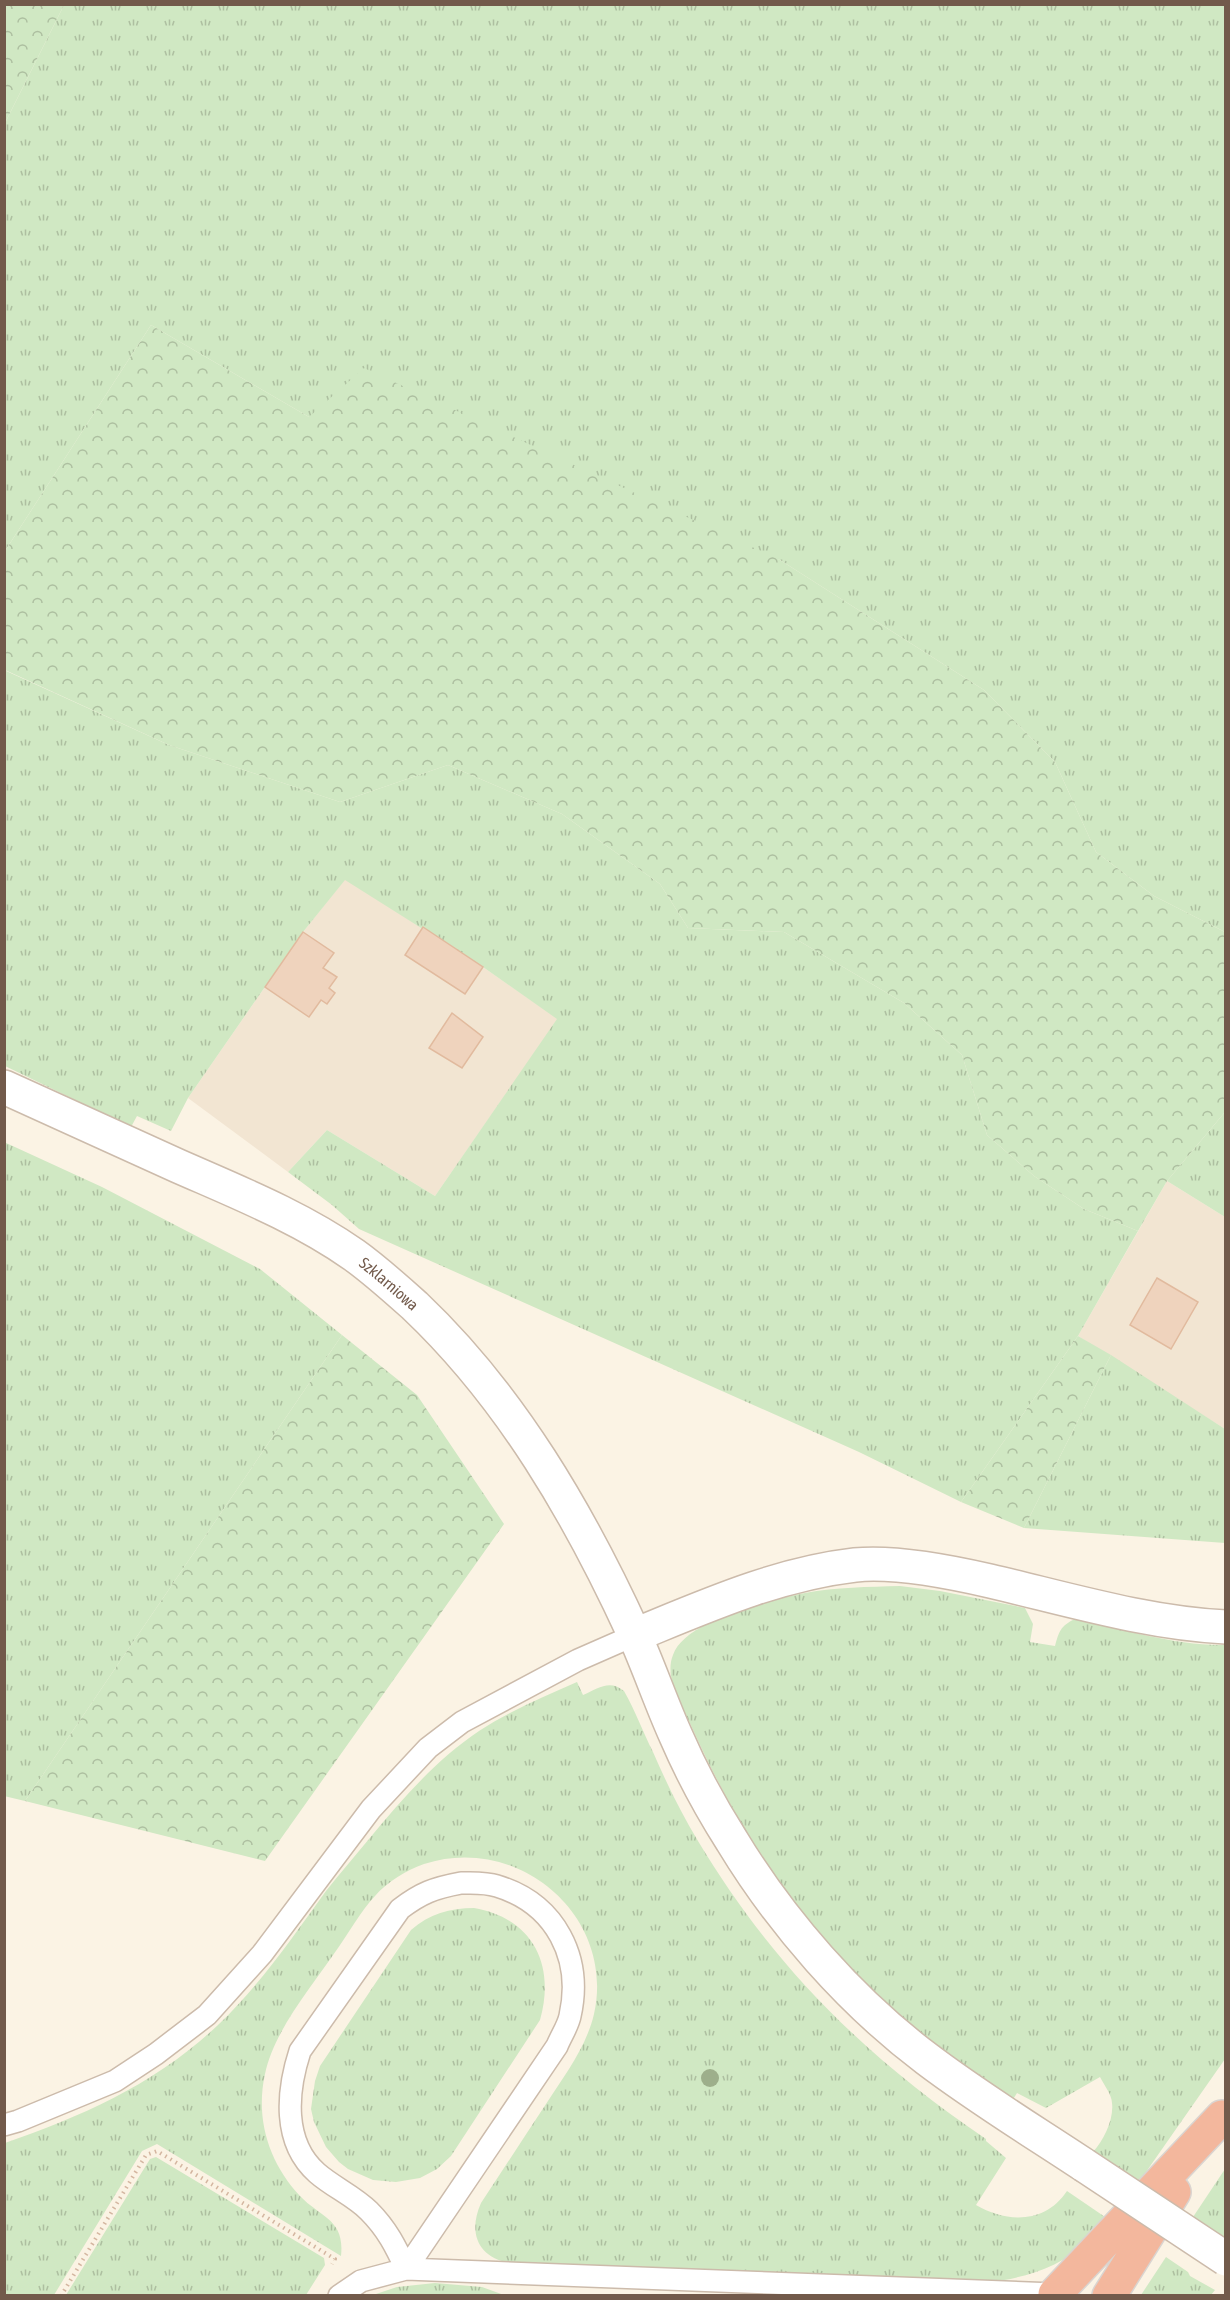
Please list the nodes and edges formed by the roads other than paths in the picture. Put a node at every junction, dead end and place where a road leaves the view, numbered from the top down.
1 (4, 1087) edge
2 (1226, 1627) edge
3 (635, 1635) junction
4 (1224, 2114) edge
5 (4, 2125) edge
6 (1226, 2259) edge
7 (406, 2269) junction
8 (841, 2291) edge
9 (339, 2295) edge
10 (1054, 2295) edge
11 (1108, 2295) edge

1 - 3 street, Szklarniowa
2 - 3 street
3 - 5 lane
3 - 6 street, Szklarniowa, bridge
4 - 10 highway
4 - 11 highway
7 - 7 lane
7 - 8 lane
7 - 9 lane
8 - 10 lane

